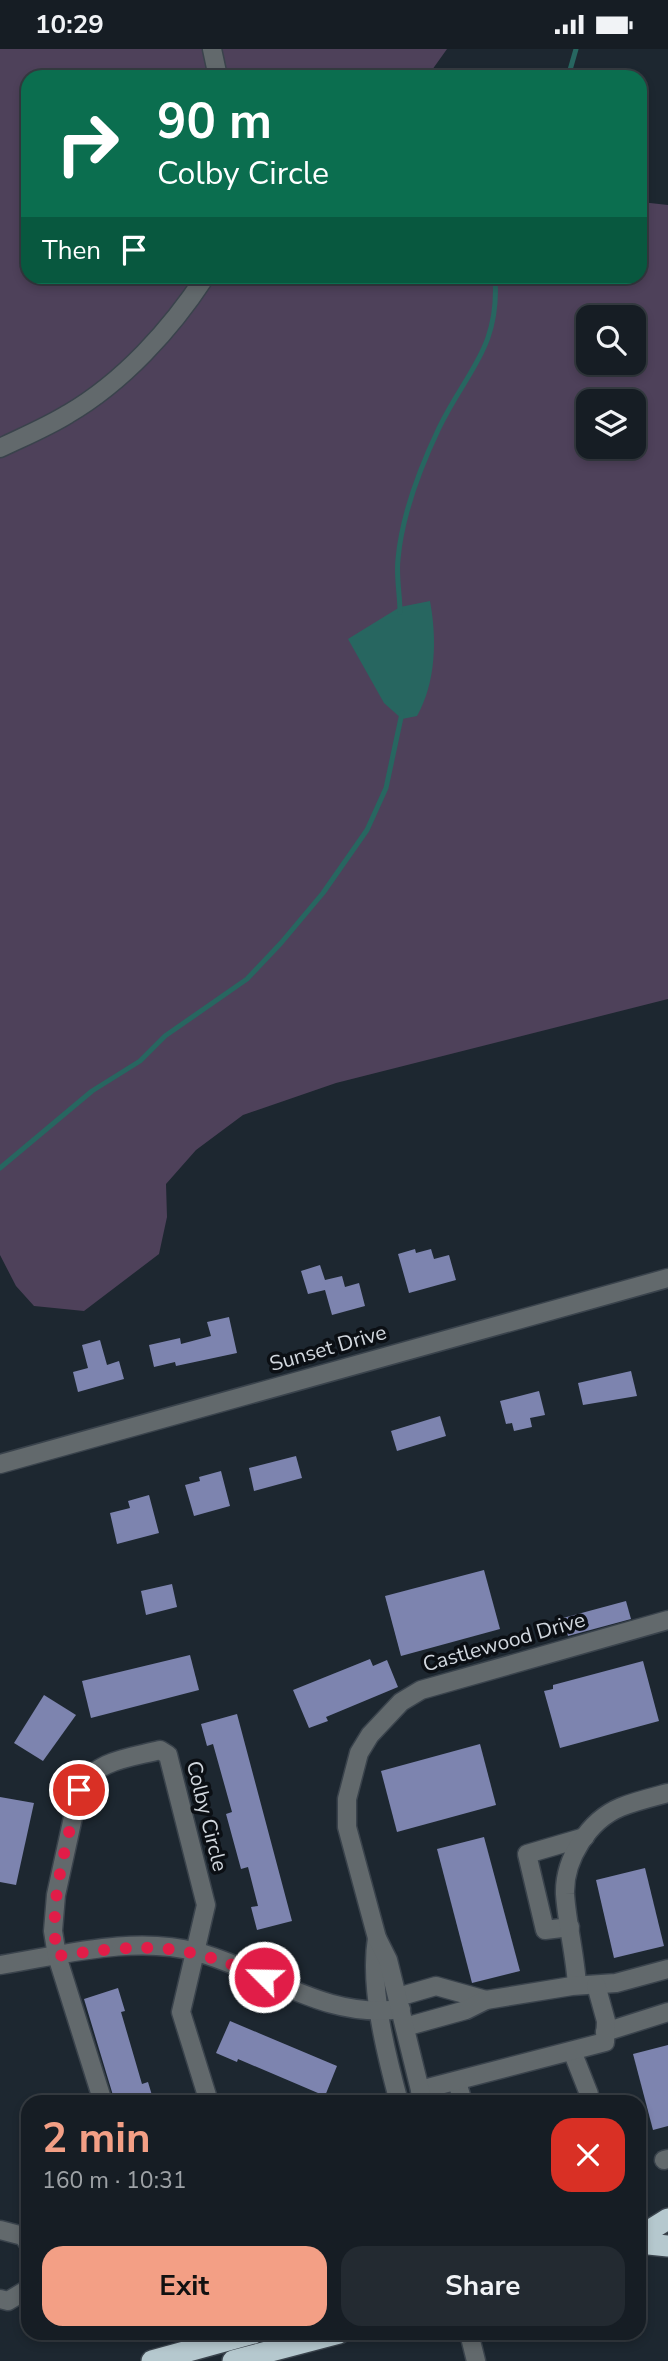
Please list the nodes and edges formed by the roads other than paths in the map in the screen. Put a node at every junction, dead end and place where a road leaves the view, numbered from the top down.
1 (212, 49) edge
2 (216, 70) edge
3 (200, 284) edge
4 (0, 448) edge
5 (668, 1278) edge
6 (0, 1464) edge
7 (668, 1620) edge
8 (668, 1793) edge
9 (585, 1837) junction
10 (570, 1927) junction
11 (377, 1938) junction
12 (195, 1951) junction
13 (57, 1956) junction
14 (0, 1965) edge
15 (668, 1969) edge
16 (577, 1985) junction
17 (596, 1985) junction
18 (486, 2000) junction
19 (402, 2011) junction
20 (380, 2012) junction
21 (668, 2012) edge
22 (605, 2032) junction
23 (572, 2051) junction
24 (457, 2082) junction
25 (589, 2094) dead end
26 (101, 2095) edge
27 (209, 2095) edge
28 (397, 2095) edge
29 (422, 2095) edge
30 (424, 2095) edge
31 (461, 2095) edge
32 (668, 2219) edge
33 (0, 2230) edge
34 (646, 2233) edge
35 (21, 2235) edge
36 (646, 2244) edge
37 (668, 2246) edge
38 (21, 2293) edge
39 (0, 2299) edge
40 (228, 2340) edge
41 (312, 2340) edge
42 (471, 2340) edge
43 (152, 2361) edge
44 (233, 2361) edge
45 (476, 2361) edge

1 - 2 street
3 - 4 street
5 - 6 street, Sunset Drive
7 - 11 street, Castlewood Drive
8 - 9 street
9 - 10 street
9 - 10 street
10 - 16 street
11 - 19 street, Castlewood Drive
11 - 20 street, Castlewood Drive
12 - 13 street
12 - 13 street, Colby Circle
12 - 20 street
12 - 27 street, Colby Circle
13 - 14 street
13 - 26 street, Colby Circle
15 - 17 street
16 - 17 street
16 - 18 street
17 - 22 street
18 - 19 street
18 - 19 street
19 - 20 street
19 - 29 street, Castlewood Drive
20 - 28 street, Castlewood Drive
21 - 22 street
22 - 23 street
23 - 24 street
23 - 25 street
24 - 30 street
24 - 31 street
32 - 34 highway
33 - 35 street
36 - 37 highway
38 - 39 street
40 - 43 highway
41 - 44 highway
42 - 45 street

